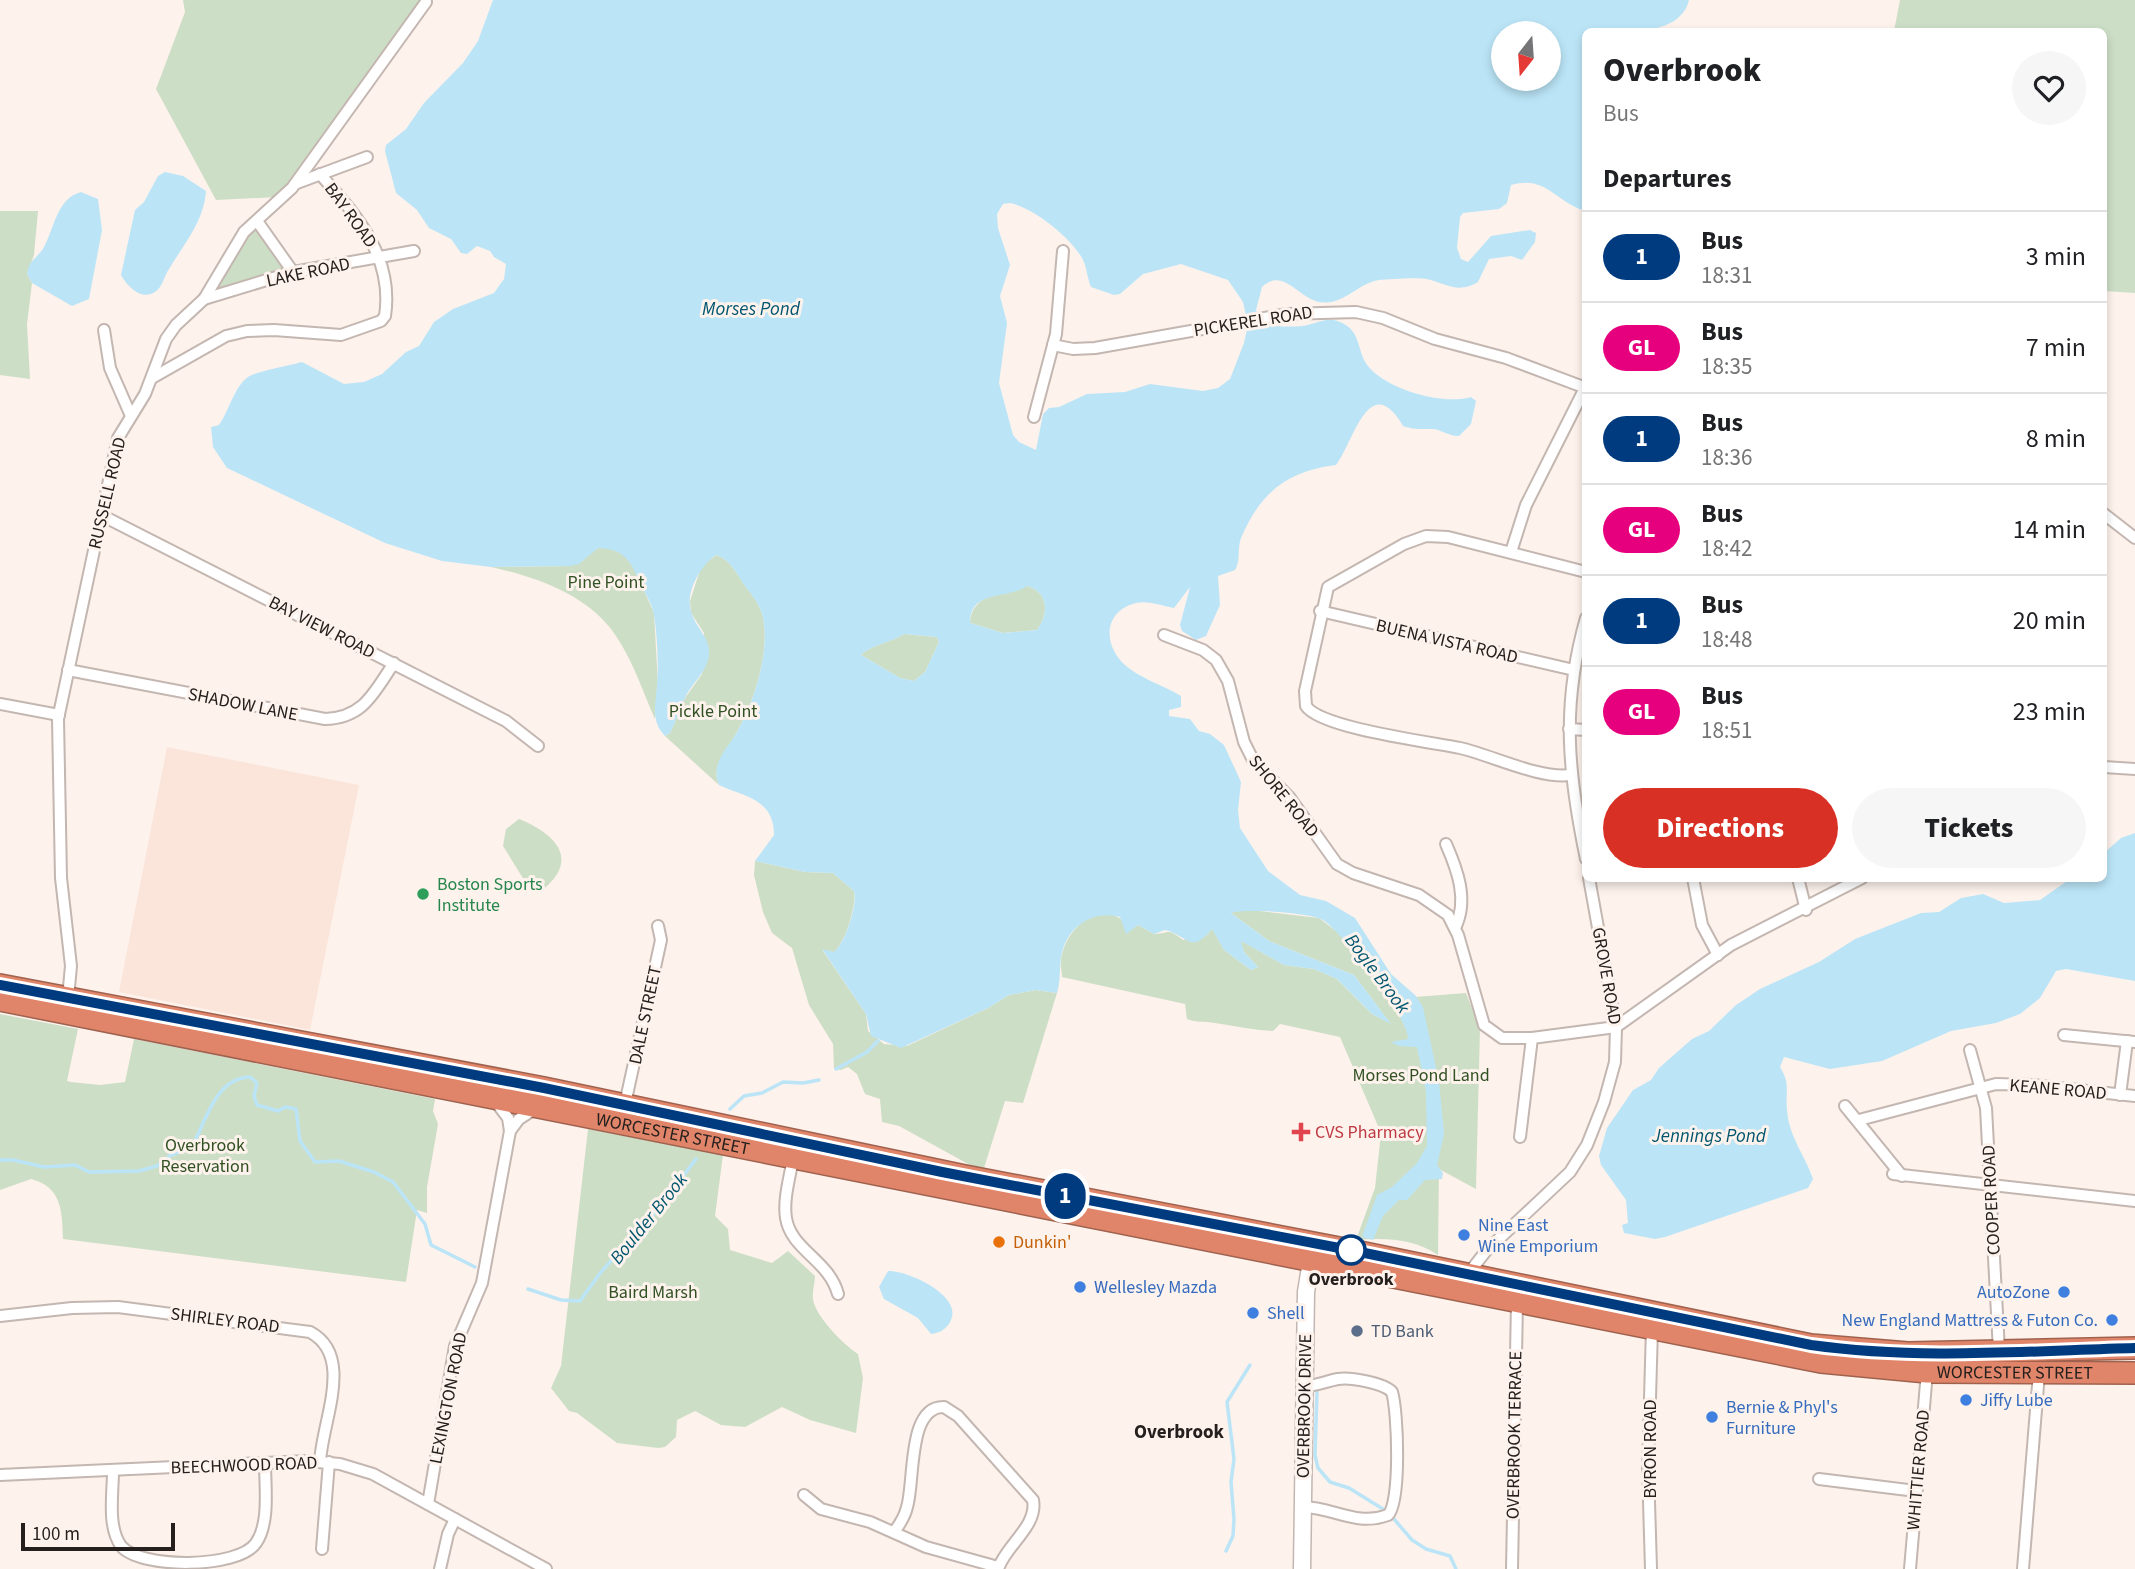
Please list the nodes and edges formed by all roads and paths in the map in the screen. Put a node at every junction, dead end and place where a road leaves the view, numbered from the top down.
1 (426, 2) dead end
2 (367, 157) dead end
3 (320, 174) junction
4 (295, 183) junction
5 (257, 221) junction
6 (414, 251) dead end
7 (1063, 251) dead end
8 (381, 257) junction
9 (293, 272) junction
10 (204, 299) junction
11 (104, 330) dead end
12 (1053, 345) junction
13 (152, 378) junction
14 (1582, 387) edge
15 (1582, 394) edge
16 (131, 416) junction
17 (1034, 417) dead end
18 (101, 514) junction
19 (2107, 516) edge
20 (2135, 538) edge
21 (1511, 552) junction
22 (1582, 571) edge
23 (1320, 611) junction
24 (1164, 635) dead end
25 (1582, 635) edge
26 (394, 663) junction
27 (68, 670) junction
28 (1574, 670) junction
29 (0, 704) edge
30 (59, 715) junction
31 (1569, 729) junction
32 (1582, 730) edge
33 (538, 746) dead end
34 (2107, 767) edge
35 (2135, 769) edge
36 (1570, 775) junction
37 (1582, 838) edge
38 (1446, 844) dead end
39 (1590, 882) edge
40 (1694, 882) edge
41 (1799, 882) edge
42 (1855, 882) edge
43 (1806, 910) junction
44 (658, 926) dead end
45 (1455, 928) junction
46 (1718, 955) junction
47 (0, 985) edge
48 (68, 998) junction
49 (0, 1000) edge
50 (1616, 1027) junction
51 (2064, 1035) dead end
52 (1532, 1038) junction
53 (2131, 1042) edge
54 (1970, 1050) dead end
55 (1982, 1086) junction
56 (2120, 1095) junction
57 (2135, 1097) edge
58 (491, 1098) junction
59 (625, 1104) junction
60 (1845, 1106) dead end
61 (540, 1107) junction
62 (1859, 1120) junction
63 (510, 1131) junction
64 (1520, 1137) dead end
65 (793, 1158) junction
66 (1990, 1185) junction
67 (2135, 1201) edge
68 (1313, 1253) junction
69 (1468, 1275) junction
70 (838, 1294) dead end
71 (1517, 1302) junction
72 (0, 1316) edge
73 (1653, 1328) junction
74 (2135, 1348) edge
75 (1999, 1351) junction
76 (1927, 1372) junction
77 (2039, 1373) junction
78 (2135, 1373) edge
79 (1304, 1386) junction
80 (325, 1462) junction
81 (265, 1463) junction
82 (113, 1471) junction
83 (0, 1475) edge
84 (1819, 1479) dead end
85 (1916, 1491) junction
86 (804, 1495) dead end
87 (428, 1504) junction
88 (1303, 1507) junction
89 (455, 1519) junction
90 (894, 1532) junction
91 (322, 1549) dead end
92 (998, 1568) edge
93 (440, 1569) edge
94 (546, 1569) edge
95 (1302, 1569) edge
96 (1512, 1569) edge
97 (1651, 1569) edge
98 (1910, 1569) edge
99 (2023, 1569) edge

1 - 4 street, RUSSELL ROAD
2 - 3 street
3 - 4 street
3 - 8 street, BAY ROAD
4 - 5 street, RUSSELL ROAD
5 - 9 street
5 - 10 street, RUSSELL ROAD
6 - 8 street, LAKE ROAD
7 - 12 street
8 - 9 street, LAKE ROAD
8 - 13 street
9 - 10 street, LAKE ROAD
10 - 13 street, RUSSELL ROAD
11 - 16 street
12 - 14 street, PICKEREL ROAD
12 - 17 street
13 - 16 street, RUSSELL ROAD
15 - 21 street
16 - 18 street, RUSSELL ROAD
18 - 26 street, BAY VIEW ROAD
18 - 27 street, RUSSELL ROAD
19 - 20 street
21 - 22 street
21 - 23 street
23 - 28 street, BUENA VISTA ROAD
23 - 36 street
24 - 45 street, SHORE ROAD
25 - 28 street
26 - 27 street, SHADOW LANE
26 - 33 street, BAY VIEW ROAD
27 - 30 street, RUSSELL ROAD
28 - 31 street
29 - 30 street
30 - 48 street, RUSSELL ROAD
31 - 32 street
31 - 36 street
34 - 35 street
36 - 37 street
38 - 45 street
39 - 50 street, GROVE ROAD
40 - 46 street
41 - 43 street
42 - 43 street
43 - 46 street
44 - 59 street, DALE STREET
45 - 52 street, SHORE ROAD
46 - 50 street
47 - 48 highway, WORCESTER STREET
48 - 59 highway, WORCESTER STREET
49 - 58 highway, WORCESTER STREET
50 - 52 street, SHORE ROAD
50 - 69 street, GROVE ROAD
51 - 53 street
52 - 64 street
53 - 56 street
54 - 55 street, COOPER ROAD
55 - 56 street, KEANE ROAD
55 - 62 street, KEANE ROAD
55 - 66 street, COOPER ROAD
56 - 57 street, KEANE ROAD
58 - 61 highway, WORCESTER STREET
58 - 63 street
59 - 68 highway, WORCESTER STREET
60 - 62 street
61 - 63 street
61 - 65 highway, WORCESTER STREET
62 - 66 street
63 - 87 street, LEXINGTON ROAD
65 - 68 highway, WORCESTER STREET
65 - 70 street
66 - 67 street
66 - 75 street, COOPER ROAD
68 - 69 highway, WORCESTER STREET
68 - 71 highway, WORCESTER STREET
68 - 79 street, OVERBROOK DRIVE
69 - 75 highway, WORCESTER STREET
71 - 73 highway, WORCESTER STREET
71 - 96 street, OVERBROOK TERRACE
72 - 80 street, SHIRLEY ROAD
73 - 76 highway, WORCESTER STREET
73 - 97 street, BYRON ROAD
74 - 75 highway, WORCESTER STREET
76 - 77 highway, WORCESTER STREET
76 - 85 street, WHITTIER ROAD
77 - 78 highway, WORCESTER STREET
77 - 99 street
79 - 88 street, OVERBROOK DRIVE
79 - 88 street
80 - 81 street, BEECHWOOD ROAD
80 - 87 street, BEECHWOOD ROAD
80 - 91 street, SHIRLEY ROAD
81 - 82 street, BEECHWOOD ROAD
81 - 82 street
82 - 83 street, BEECHWOOD ROAD
84 - 85 street
85 - 98 street, WHITTIER ROAD
86 - 90 street
87 - 89 street, BEECHWOOD ROAD
88 - 95 street, OVERBROOK DRIVE
89 - 93 street
89 - 94 street, BEECHWOOD ROAD
90 - 92 street
90 - 92 street

